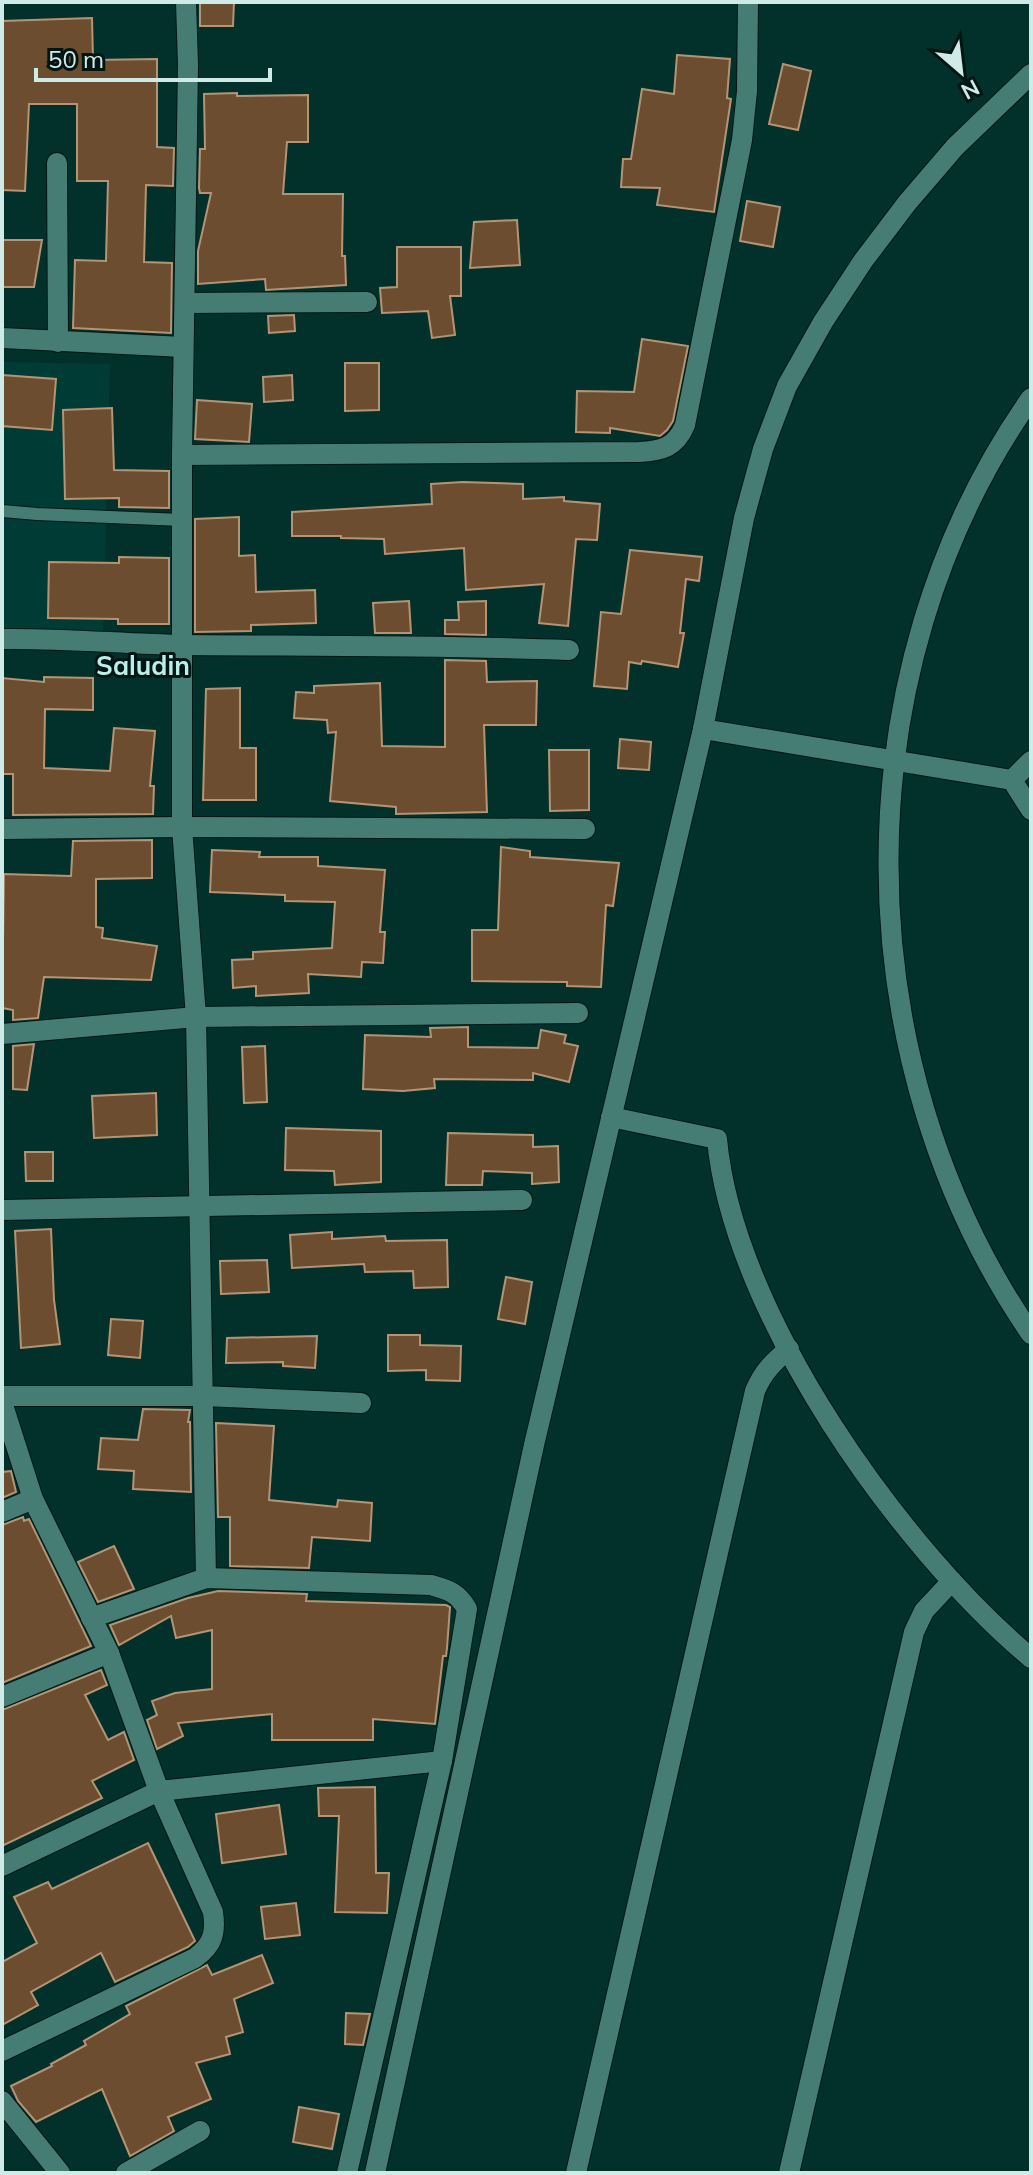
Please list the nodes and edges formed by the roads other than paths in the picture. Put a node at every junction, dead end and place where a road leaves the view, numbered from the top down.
1 (186, 2) edge
2 (748, 2) edge
3 (1031, 74) edge
4 (57, 163) dead end
5 (367, 302) dead end
6 (185, 303) junction
7 (2, 338) edge
8 (58, 342) junction
9 (183, 347) junction
10 (1031, 398) edge
11 (182, 455) junction
12 (2, 511) edge
13 (182, 520) junction
14 (2, 639) edge
15 (182, 645) junction
16 (569, 650) dead end
17 (703, 729) junction
18 (894, 761) junction
19 (1031, 761) edge
20 (1012, 780) junction
21 (1031, 810) edge
22 (182, 827) junction
23 (2, 829) edge
24 (585, 829) dead end
25 (578, 1013) dead end
26 (196, 1017) junction
27 (2, 1034) edge
28 (611, 1117) junction
29 (522, 1200) dead end
30 (200, 1206) junction
31 (2, 1210) edge
32 (1031, 1334) edge
33 (789, 1349) junction
34 (204, 1396) junction
35 (2, 1399) edge
36 (361, 1403) dead end
37 (33, 1499) junction
38 (2, 1512) edge
39 (206, 1578) junction
40 (952, 1581) junction
41 (91, 1618) junction
42 (109, 1653) junction
43 (1031, 1658) edge
44 (2, 1697) edge
45 (442, 1761) junction
46 (159, 1791) junction
47 (2, 1866) edge
48 (2, 2051) edge
49 (2, 2101) edge
50 (200, 2131) dead end
51 (60, 2173) edge
52 (126, 2173) edge
53 (347, 2173) edge
54 (375, 2173) edge
55 (576, 2173) edge
56 (789, 2173) edge

1 - 6 street
2 - 11 street
3 - 17 street
4 - 8 street
5 - 6 street
6 - 9 street
7 - 8 street
8 - 9 street
9 - 11 street
10 - 18 street
11 - 13 street
12 - 13 lane
13 - 15 street
14 - 15 street
15 - 16 street
15 - 22 street
17 - 18 street
17 - 28 street
18 - 20 street
18 - 32 street
19 - 20 street
20 - 21 street
22 - 23 street
22 - 24 street
22 - 26 street
25 - 26 street
26 - 27 street
26 - 30 street
28 - 33 street
28 - 54 street
29 - 30 street
30 - 31 street
30 - 34 street
33 - 40 street
33 - 55 street
34 - 35 street
34 - 36 street
34 - 39 street
35 - 37 street
37 - 38 street
37 - 41 street
39 - 41 street
39 - 45 street
40 - 43 street
40 - 56 street
41 - 42 street
42 - 44 street
42 - 46 street
45 - 46 street
45 - 53 street
46 - 47 street
46 - 48 street
49 - 51 street
50 - 52 street

